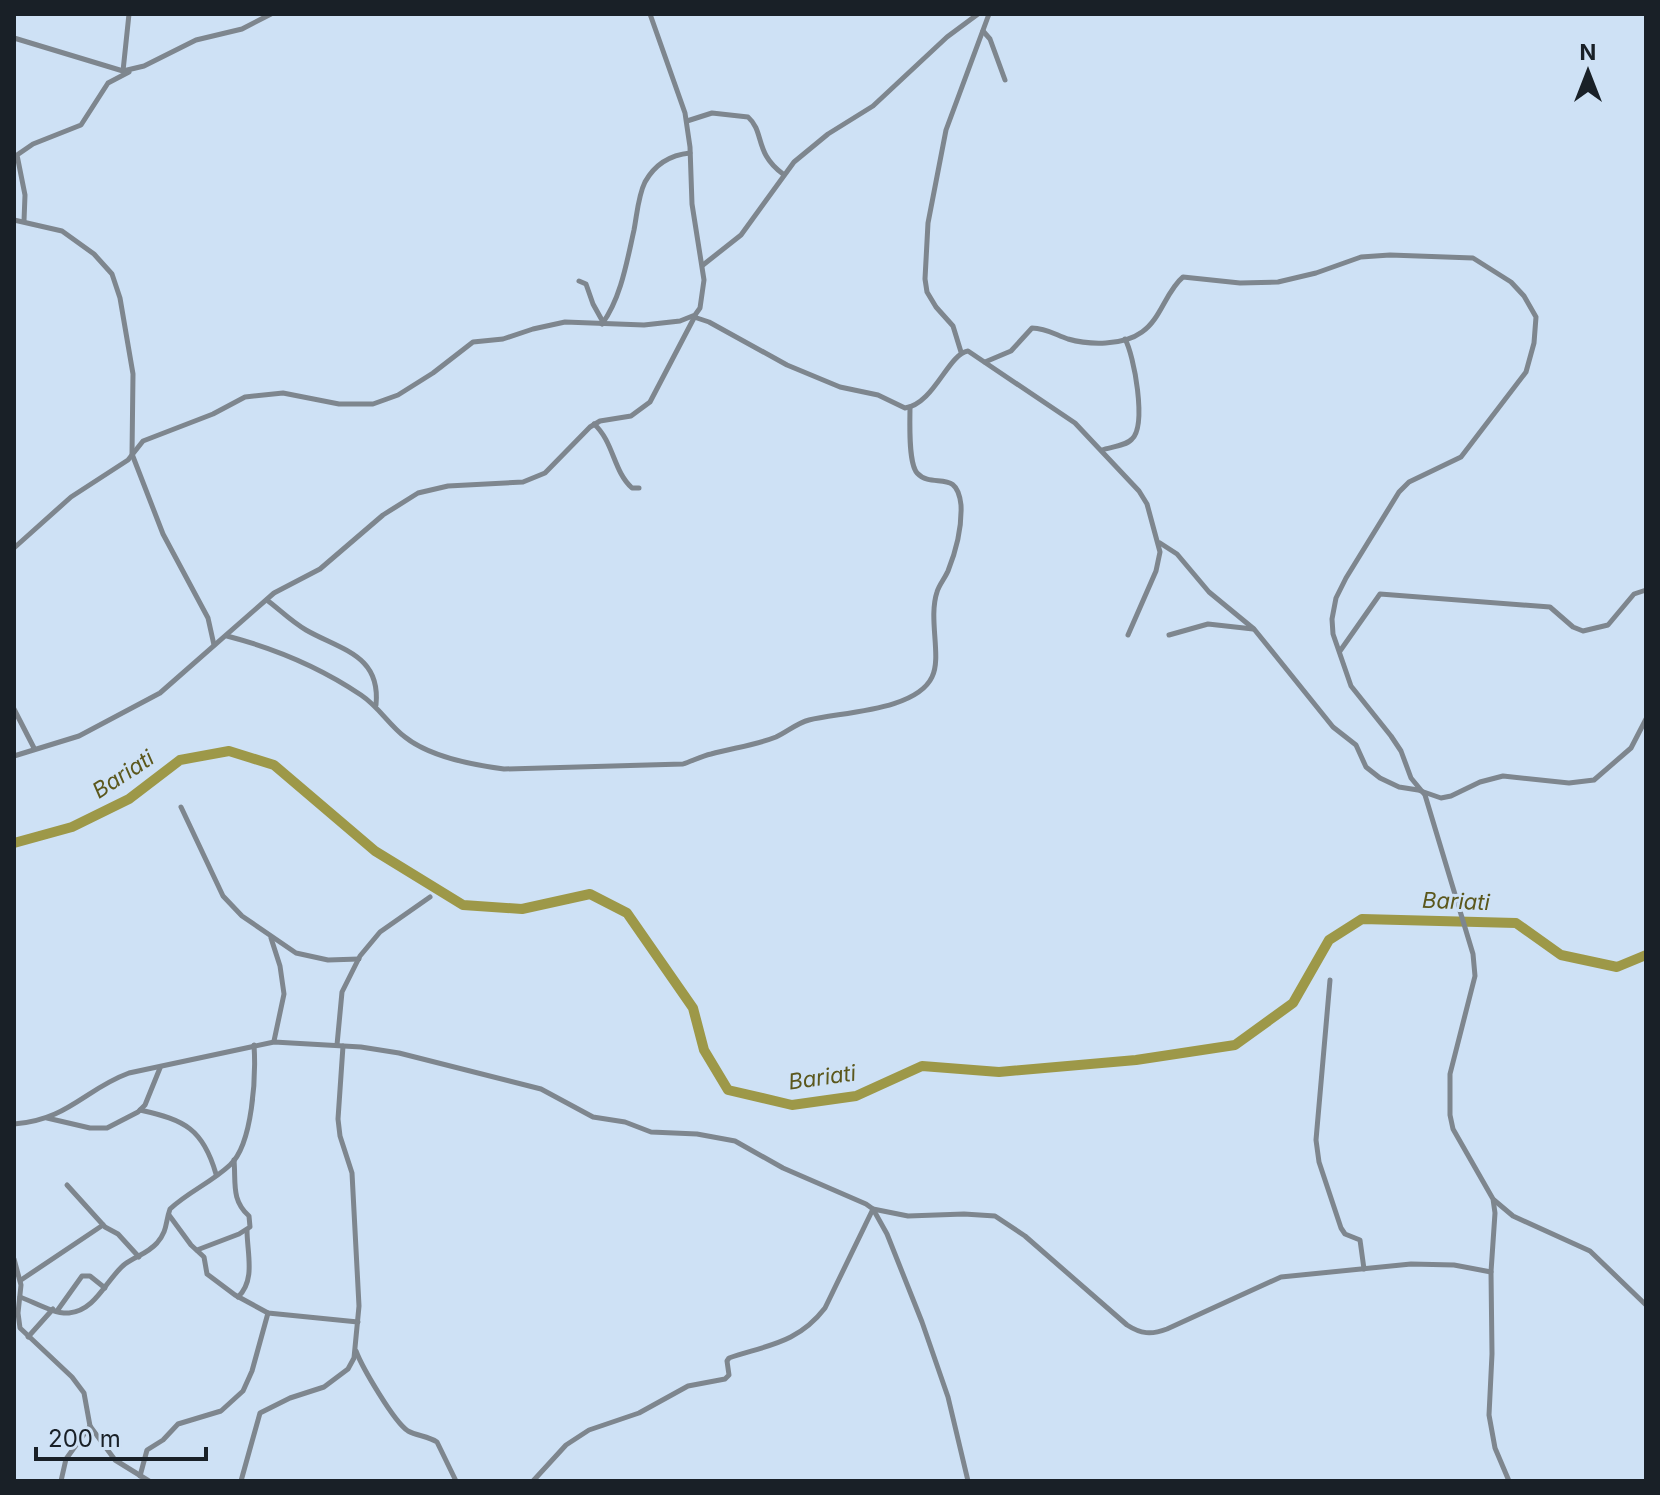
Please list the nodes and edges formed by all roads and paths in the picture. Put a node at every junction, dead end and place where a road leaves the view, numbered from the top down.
1 (129, 14) edge
2 (271, 14) edge
3 (650, 14) edge
4 (978, 14) edge
5 (989, 14) edge
6 (983, 31) junction
7 (14, 38) edge
8 (133, 69) junction
9 (123, 71) junction
10 (1005, 80) dead end
11 (687, 121) junction
12 (690, 153) junction
13 (783, 174) junction
14 (14, 220) edge
15 (24, 221) junction
16 (703, 265) junction
17 (579, 281) dead end
18 (694, 316) junction
19 (602, 323) junction
20 (1125, 339) junction
21 (961, 352) junction
22 (985, 362) junction
23 (910, 407) junction
24 (594, 424) junction
25 (1102, 450) junction
26 (132, 454) junction
27 (639, 488) dead end
28 (1159, 542) junction
29 (14, 548) edge
30 (1646, 590) edge
31 (266, 600) junction
32 (1254, 629) junction
33 (1128, 635) dead end
34 (1169, 635) dead end
35 (227, 636) junction
36 (214, 645) junction
37 (1340, 651) junction
38 (376, 706) junction
39 (14, 709) edge
40 (1646, 719) edge
41 (34, 748) junction
42 (14, 756) edge
43 (1422, 792) junction
44 (181, 807) dead end
45 (430, 897) dead end
46 (271, 937) junction
47 (359, 959) junction
48 (1330, 980) dead end
49 (274, 1042) junction
50 (254, 1045) junction
51 (340, 1046) junction
52 (160, 1067) junction
53 (139, 1110) junction
54 (47, 1118) junction
55 (14, 1124) edge
56 (234, 1160) junction
57 (216, 1174) junction
58 (67, 1185) dead end
59 (1493, 1199) junction
60 (873, 1209) junction
61 (168, 1214) junction
62 (103, 1225) junction
63 (247, 1230) junction
64 (197, 1250) junction
65 (139, 1257) junction
66 (14, 1259) edge
67 (1364, 1269) junction
68 (1491, 1272) junction
69 (20, 1280) junction
70 (105, 1288) junction
71 (238, 1297) junction
72 (18, 1299) edge
73 (1646, 1305) edge
74 (55, 1310) junction
75 (268, 1313) junction
76 (16, 1318) edge
77 (358, 1322) junction
78 (28, 1337) junction
79 (355, 1348) junction
80 (90, 1426) junction
81 (140, 1476) junction
82 (61, 1481) edge
83 (148, 1481) edge
84 (241, 1481) edge
85 (456, 1481) edge
86 (533, 1481) edge
87 (968, 1481) edge
88 (1509, 1481) edge

1 - 9 street
2 - 8 street
3 - 11 street
4 - 13 street
5 - 6 street
6 - 10 street
6 - 21 street
7 - 9 street
8 - 9 street
8 - 15 street
11 - 12 street
11 - 13 street
12 - 16 street
12 - 19 street
13 - 16 street
14 - 15 street
15 - 26 street
16 - 18 street
17 - 19 street
18 - 19 street
18 - 23 street
18 - 24 street
19 - 26 street
20 - 22 street
20 - 25 street
20 - 37 street
21 - 22 street
21 - 23 street
22 - 25 street
23 - 38 street
24 - 27 street
24 - 31 street
25 - 28 street
26 - 29 street
26 - 36 street
28 - 32 street
28 - 33 street
30 - 37 street
31 - 35 street
31 - 38 street
32 - 34 street
32 - 43 street
35 - 36 street
35 - 38 street
36 - 41 street
37 - 43 street
39 - 41 street
40 - 43 street
41 - 42 street
43 - 59 street
44 - 46 street
45 - 47 street
46 - 47 street
46 - 49 street
47 - 51 street
48 - 67 street
49 - 50 street
49 - 51 street
50 - 52 street
50 - 56 street
51 - 60 street
51 - 77 street
52 - 53 street
52 - 54 street
53 - 54 street
53 - 57 street
54 - 55 street
56 - 57 street
56 - 63 street
57 - 61 street
58 - 62 street
59 - 68 street
59 - 73 street
60 - 67 street
60 - 86 street
60 - 87 street
61 - 64 street
61 - 65 street
62 - 65 street
62 - 69 street
63 - 64 street
63 - 71 street
64 - 71 street
65 - 70 street
66 - 69 street
67 - 68 street
68 - 88 street
69 - 72 street
70 - 74 street
70 - 74 street
71 - 75 street
72 - 74 street
72 - 76 street
74 - 78 street
75 - 77 street
75 - 81 street
76 - 78 street
77 - 79 street
78 - 80 street
79 - 84 street
79 - 85 street
80 - 81 street
80 - 82 street
81 - 83 street

